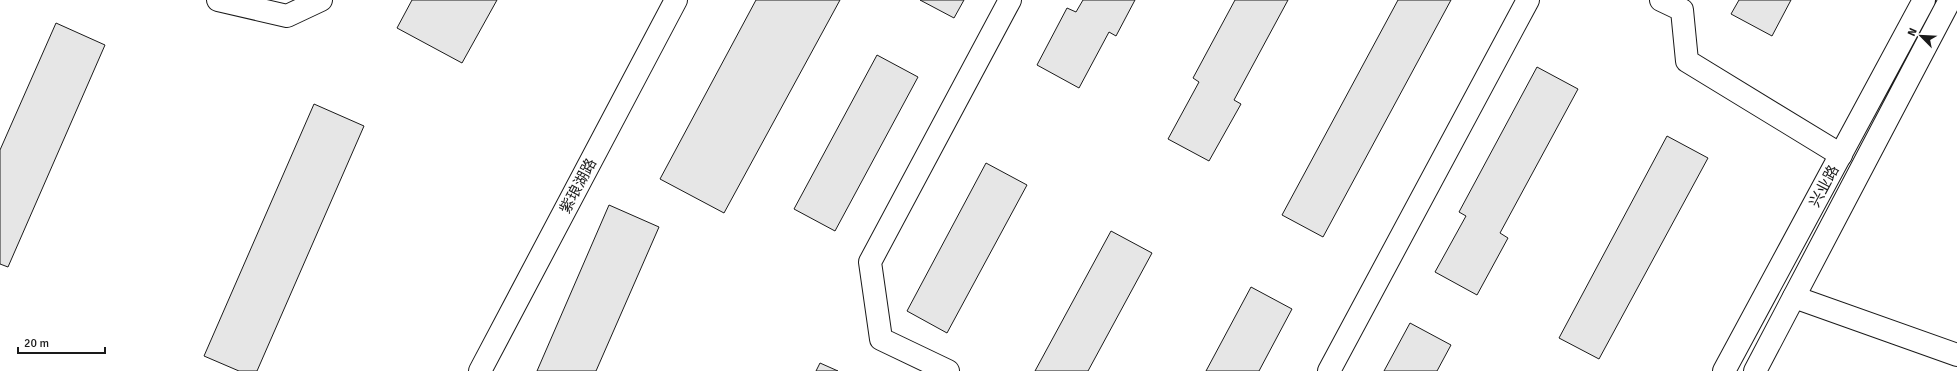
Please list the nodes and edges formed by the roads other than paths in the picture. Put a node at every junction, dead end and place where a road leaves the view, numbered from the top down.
1 (218, 0) edge
2 (321, 0) edge
3 (676, 0) edge
4 (1010, 0) edge
5 (1528, 0) edge
6 (1661, 0) edge
7 (1924, 0) edge
8 (1950, 0) edge
9 (1841, 154) junction
10 (1794, 297) junction
11 (1957, 355) edge
12 (480, 371) edge
13 (948, 371) edge
14 (1329, 371) edge
15 (1724, 371) edge
16 (1756, 371) edge

1 - 2 street
3 - 12 street, 紫琅湖路
4 - 13 street
5 - 14 street
6 - 9 street
7 - 9 street, 兴业路
8 - 10 street, 兴业路
9 - 15 street, 兴业路
10 - 11 street
10 - 16 street, 兴业路

